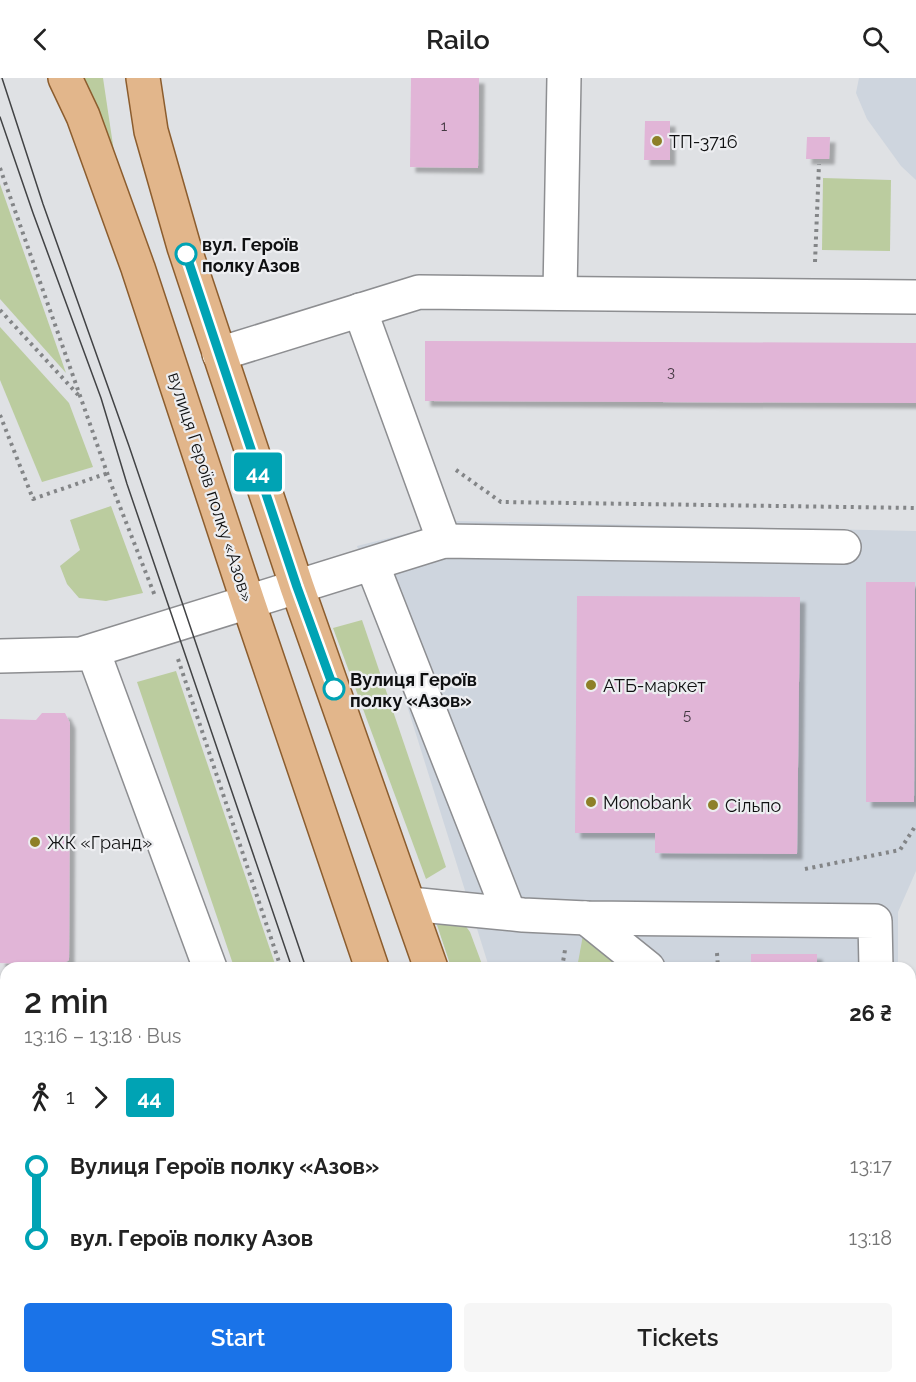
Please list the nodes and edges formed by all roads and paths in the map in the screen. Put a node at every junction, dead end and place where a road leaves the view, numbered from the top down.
1 (65, 78) edge
2 (142, 78) edge
3 (564, 78) edge
4 (819, 164) dead end
5 (0, 168) edge
6 (560, 293) junction
7 (814, 295) junction
8 (916, 297) edge
9 (0, 310) edge
10 (360, 310) junction
11 (219, 354) junction
12 (82, 400) junction
13 (0, 415) edge
14 (453, 468) dead end
15 (108, 473) junction
16 (916, 508) edge
17 (444, 541) junction
18 (844, 547) dead end
19 (372, 564) junction
20 (297, 587) junction
21 (248, 602) junction
22 (167, 628) junction
23 (93, 651) junction
24 (0, 656) edge
25 (916, 825) edge
26 (805, 869) dead end
27 (410, 904) junction
28 (509, 913) junction
29 (586, 918) junction
30 (208, 962) edge
31 (279, 962) edge
32 (370, 962) edge
33 (429, 962) edge
34 (641, 962) edge
35 (876, 962) edge

1 - 21 main road, вулиця Героїв полку «Азов»
2 - 11 main road
3 - 6 lane
4 - 7 path
5 - 12 path
6 - 7 lane
6 - 10 lane
7 - 8 lane
9 - 12 path
10 - 11 lane
10 - 17 lane
11 - 20 main road
12 - 15 path
13 - 15 path
14 - 16 path
15 - 22 path
17 - 18 lane
17 - 19 lane
19 - 20 lane
19 - 28 lane
20 - 21 lane
20 - 27 main road
21 - 22 lane
21 - 32 main road, вулиця Героїв полку «Азов»
22 - 23 lane
22 - 31 path
23 - 24 lane
23 - 30 lane
25 - 26 path
27 - 28 lane
27 - 33 main road
28 - 29 lane
29 - 34 lane
29 - 35 lane

